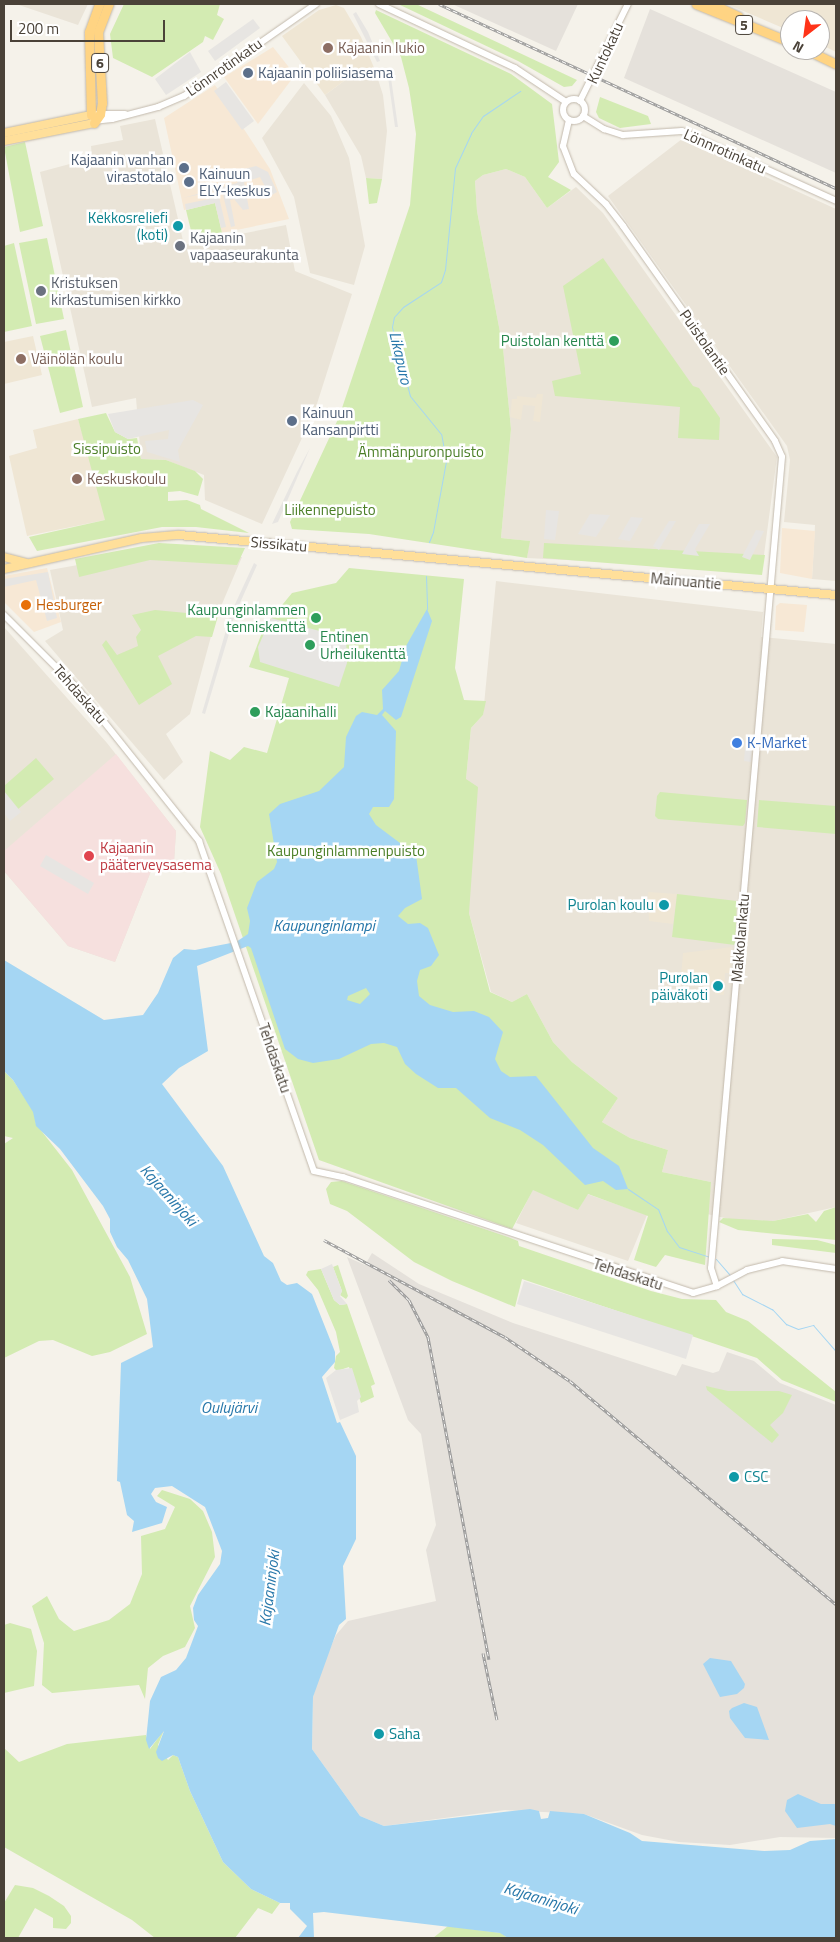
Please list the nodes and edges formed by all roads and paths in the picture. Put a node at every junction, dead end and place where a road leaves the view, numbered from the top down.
1 (99, 4) edge
2 (109, 4) edge
3 (316, 4) edge
4 (379, 4) edge
5 (628, 4) edge
6 (699, 4) edge
7 (712, 4) edge
8 (780, 37) edge
9 (780, 38) edge
10 (580, 101) junction
11 (566, 102) junction
12 (125, 114) junction
13 (583, 116) junction
14 (95, 117) junction
15 (569, 120) junction
16 (4, 133) edge
17 (4, 141) edge
18 (836, 201) edge
19 (4, 557) edge
20 (26, 563) junction
21 (535, 567) joint
22 (4, 569) edge
23 (771, 590) junction
24 (836, 596) edge
25 (4, 615) edge
26 (836, 1269) edge
27 (718, 1286) junction

1 - 14 highway, 6
2 - 14 highway, 6
3 - 12 street, Lönnrotinkatu
4 - 11 street
5 - 10 street, Kuntokatu
6 - 9 highway, 5
7 - 8 highway, 5
10 - 11 street
10 - 13 street
11 - 15 street
12 - 14 street, Lönnrotinkatu
12 - 14 street, Lönnrotinkatu
13 - 15 street
13 - 18 street, Lönnrotinkatu
14 - 16 main road, Lönnrotinkatu
14 - 17 main road, Lönnrotinkatu
15 - 23 street, Puistolantie
19 - 20 main road, Sissikatu
20 - 21 main road, Sissikatu
20 - 22 main road, Sissikatu
21 - 23 main road, Mainuantie
23 - 24 main road, Mainuantie
23 - 27 street, Makkolankatu
25 - 27 street, Tehdaskatu
26 - 27 street

